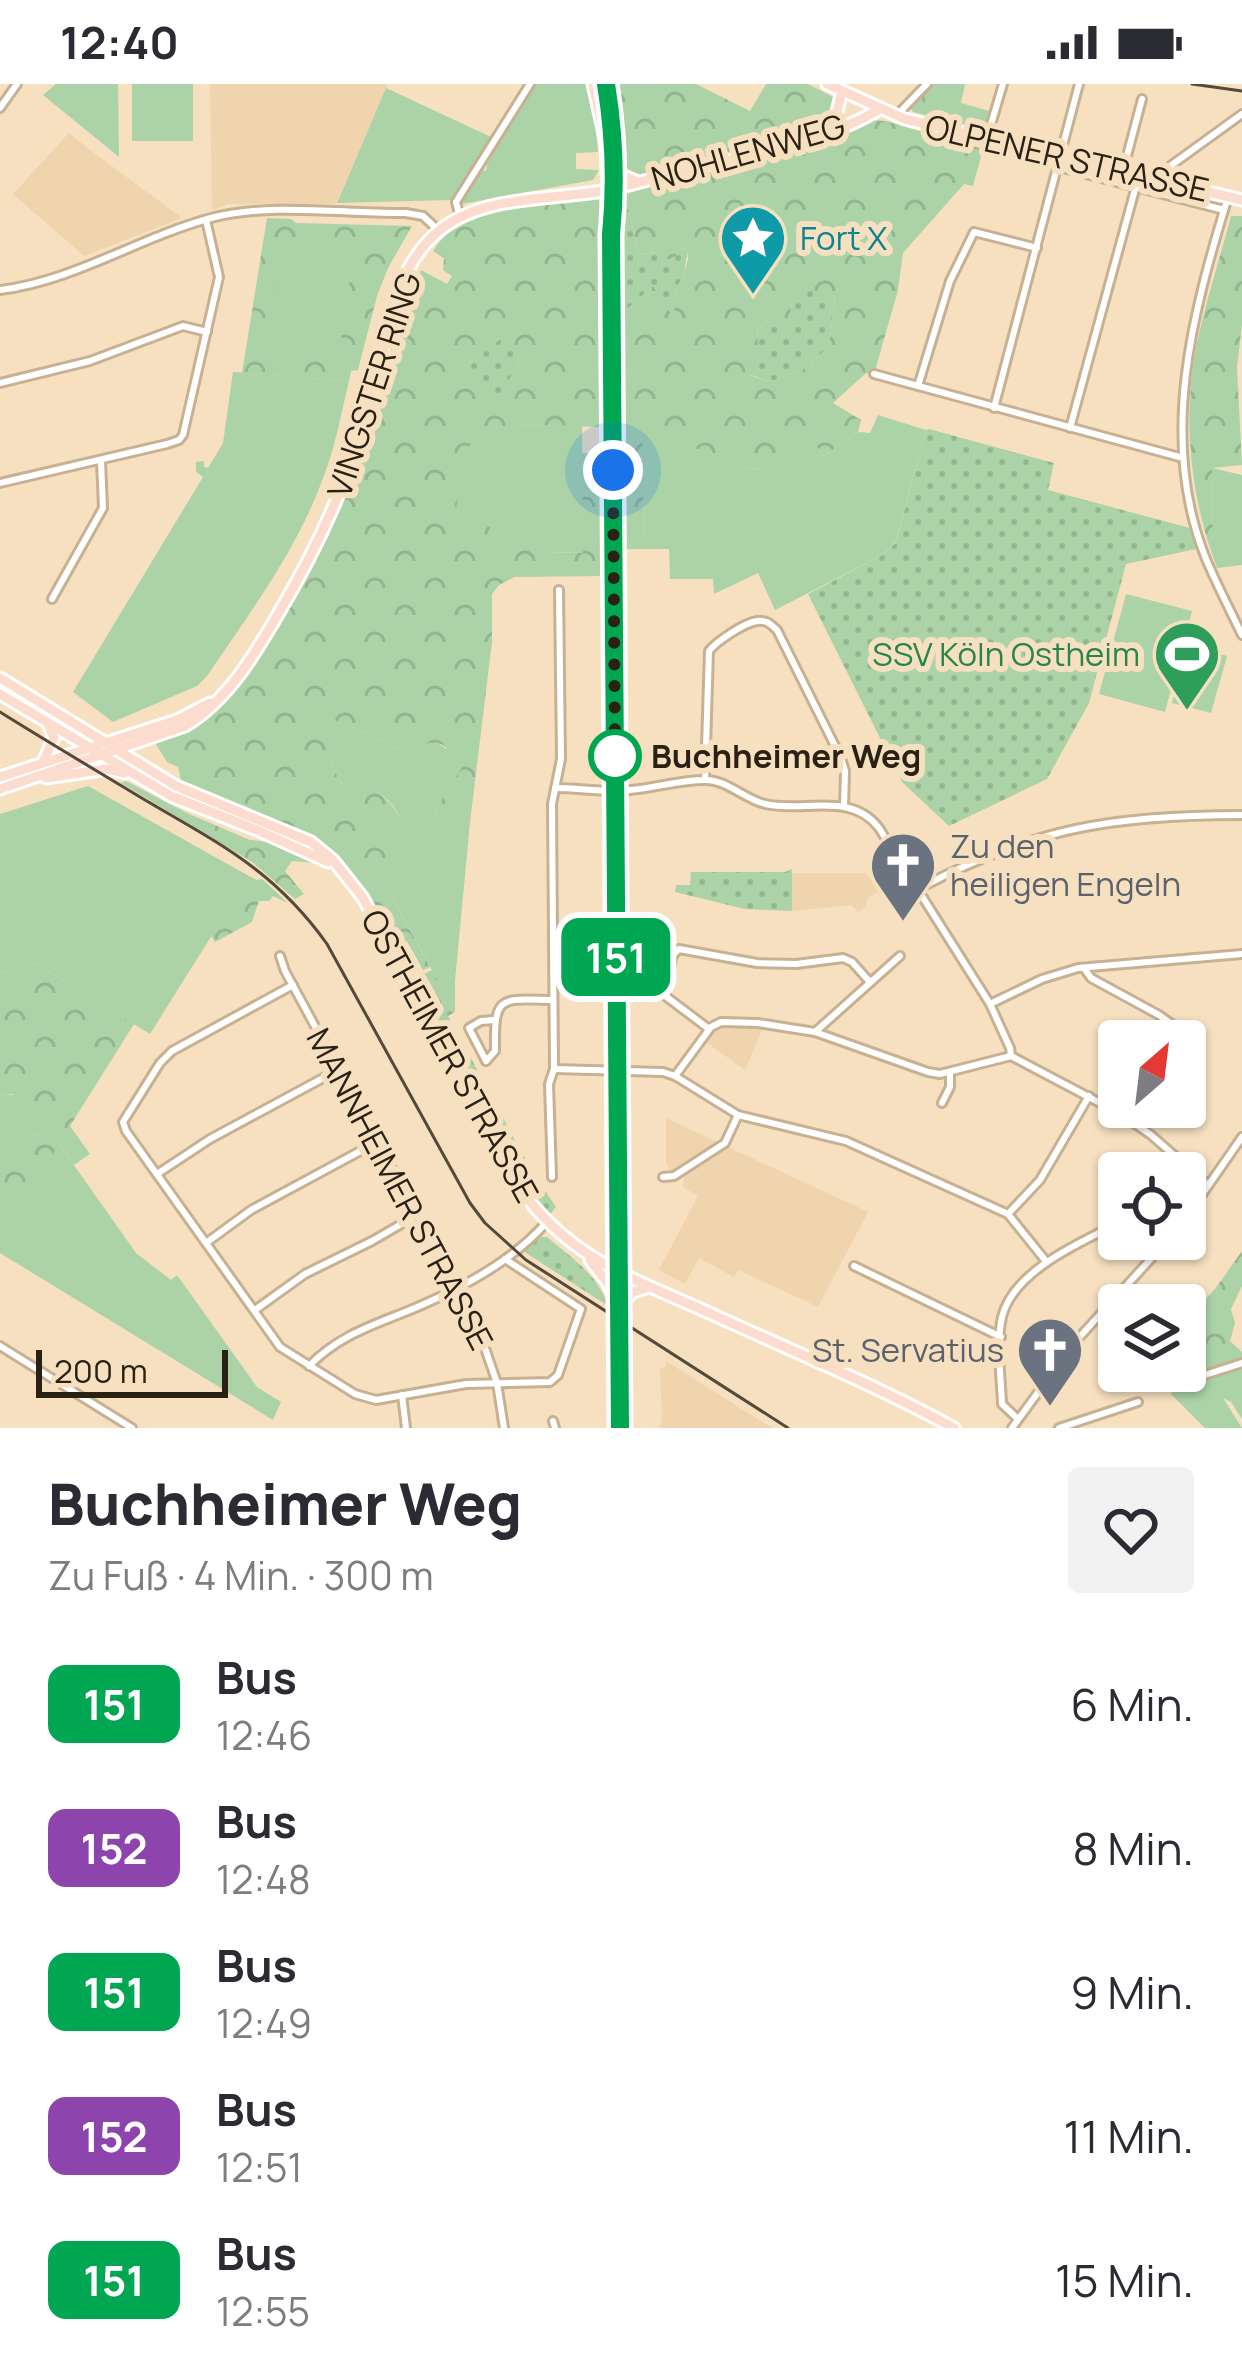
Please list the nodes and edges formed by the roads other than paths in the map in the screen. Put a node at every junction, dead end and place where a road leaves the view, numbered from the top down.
1 (17, 84) edge
2 (530, 84) edge
3 (593, 84) edge
4 (606, 84) edge
5 (827, 84) edge
6 (927, 84) edge
7 (1003, 84) edge
8 (1079, 84) edge
9 (842, 91) junction
10 (1142, 99) dead end
11 (0, 108) edge
12 (880, 109) junction
13 (1242, 114) edge
14 (896, 116) junction
15 (824, 135) junction
16 (987, 138) junction
17 (1060, 162) junction
18 (610, 167) junction
19 (1123, 171) junction
20 (1159, 179) junction
21 (638, 182) junction
22 (1136, 186) junction
23 (610, 189) junction
24 (589, 193) junction
25 (1228, 197) junction
26 (1242, 200) edge
27 (1224, 210) junction
28 (460, 218) junction
29 (206, 220) junction
30 (440, 231) junction
31 (1037, 248) junction
32 (0, 290) edge
33 (207, 332) junction
34 (874, 374) dead end
35 (0, 383) edge
36 (918, 386) junction
37 (994, 408) junction
38 (1070, 428) junction
39 (1183, 458) junction
40 (100, 461) junction
41 (0, 483) edge
42 (560, 590) dead end
43 (52, 599) dead end
44 (1242, 635) edge
45 (0, 678) edge
46 (0, 694) edge
47 (220, 697) junction
48 (46, 722) junction
49 (104, 742) junction
50 (88, 747) junction
51 (118, 751) junction
52 (102, 755) junction
53 (44, 762) junction
54 (133, 775) junction
55 (0, 776) edge
56 (705, 779) junction
57 (23, 781) junction
58 (555, 788) junction
59 (0, 789) edge
60 (615, 790) junction
61 (844, 807) junction
62 (1242, 815) edge
63 (310, 848) junction
64 (918, 889) junction
65 (1242, 954) edge
66 (280, 956) dead end
67 (900, 956) dead end
68 (1084, 968) junction
69 (869, 981) junction
70 (293, 985) junction
71 (553, 1000) junction
72 (990, 1004) junction
73 (494, 1019) junction
74 (1166, 1020) edge
75 (709, 1029) junction
76 (815, 1032) junction
77 (1011, 1056) junction
78 (554, 1069) junction
79 (338, 1070) junction
80 (617, 1070) junction
81 (950, 1072) junction
82 (675, 1076) junction
83 (1089, 1096) junction
84 (942, 1103) dead end
85 (738, 1114) junction
86 (1242, 1137) edge
87 (377, 1142) junction
88 (1169, 1152) edge
89 (157, 1174) junction
90 (552, 1177) dead end
91 (663, 1177) dead end
92 (1208, 1185) joint
93 (1206, 1188) edge
94 (1008, 1214) junction
95 (418, 1215) junction
96 (546, 1223) junction
97 (1098, 1233) edge
98 (618, 1234) junction
99 (206, 1243) junction
100 (583, 1251) junction
101 (505, 1259) junction
102 (1045, 1259) junction
103 (1150, 1260) edge
104 (854, 1266) dead end
105 (618, 1273) junction
106 (1128, 1284) edge
107 (650, 1287) junction
108 (457, 1288) junction
109 (619, 1306) junction
110 (255, 1310) junction
111 (1098, 1317) edge
112 (1000, 1337) junction
113 (0, 1346) edge
114 (1242, 1363) edge
115 (309, 1366) junction
116 (1206, 1375) edge
117 (497, 1383) junction
118 (402, 1395) junction
119 (1138, 1402) dead end
120 (1018, 1419) junction
121 (132, 1428) edge
122 (406, 1428) edge
123 (504, 1428) edge
124 (620, 1428) edge
125 (954, 1428) edge
126 (1012, 1428) edge
127 (1059, 1428) edge

1 - 11 street
2 - 28 street
3 - 18 main road
4 - 18 main road
5 - 9 main road, OLPENER STRASSE
6 - 14 street
7 - 16 street
8 - 17 street
9 - 12 main road, OLPENER STRASSE
9 - 15 main road
10 - 19 street
12 - 14 main road, OLPENER STRASSE
12 - 15 main road, NOHLENWEG
13 - 20 street
14 - 16 main road, OLPENER STRASSE
15 - 21 main road, NOHLENWEG
16 - 17 main road, OLPENER STRASSE
17 - 19 main road, OLPENER STRASSE
17 - 22 street, OLPENER STRASSE
17 - 31 street
18 - 21 main road
18 - 23 main road
18 - 24 main road
19 - 20 main road, OLPENER STRASSE
20 - 25 main road, OLPENER STRASSE
21 - 23 main road, NOHLENWEG
22 - 27 street, OLPENER STRASSE
22 - 38 street
23 - 24 main road, VINGSTER RING
23 - 60 main road
24 - 28 main road, VINGSTER RING
25 - 26 main road, OLPENER STRASSE
25 - 27 street
27 - 39 street
28 - 30 main road, VINGSTER RING
29 - 30 street
29 - 32 street
29 - 33 street
30 - 47 main road, VINGSTER RING
31 - 36 street
31 - 37 street
33 - 35 street
33 - 40 street
34 - 36 street
36 - 37 street
37 - 38 street
38 - 39 street
39 - 44 street
40 - 41 street
40 - 43 street
42 - 58 street
45 - 49 main road, OSTHEIMER STRASSE
46 - 48 main road, OSTHEIMER STRASSE
47 - 49 main road, VINGSTER RING
47 - 51 main road, VINGSTER RING
48 - 50 main road, OSTHEIMER STRASSE
48 - 53 main road
49 - 50 main road, VINGSTER RING
49 - 51 main road, OSTHEIMER STRASSE
50 - 52 main road, OSTHEIMER STRASSE
50 - 53 main road, VINGSTER RING
51 - 52 main road, VINGSTER RING
51 - 63 main road, OSTHEIMER STRASSE
52 - 54 main road, OSTHEIMER STRASSE
52 - 57 main road, VINGSTER RING
53 - 55 main road, VINGSTER RING
54 - 57 main road
54 - 63 main road, OSTHEIMER STRASSE
56 - 60 street
56 - 61 street
56 - 61 street
57 - 59 main road, VINGSTER RING
58 - 60 street
58 - 71 street
60 - 80 main road
61 - 64 street
62 - 64 street
63 - 96 main road, OSTHEIMER STRASSE
64 - 72 street
65 - 68 street
66 - 70 street, MANNHEIMER STRASSE
67 - 69 street
68 - 72 street
68 - 74 street
69 - 75 street
69 - 76 street
70 - 79 street, MANNHEIMER STRASSE
70 - 89 street
71 - 73 street
71 - 78 street
72 - 77 street
73 - 73 street
75 - 76 street
75 - 82 street
76 - 81 street
77 - 81 street
77 - 83 street
78 - 80 street
78 - 90 street
79 - 87 street, MANNHEIMER STRASSE
79 - 89 street
80 - 82 street
80 - 98 main road
81 - 84 street
82 - 85 street
83 - 88 street
83 - 94 street
85 - 91 street
85 - 94 street
86 - 92 street
87 - 95 street, MANNHEIMER STRASSE
87 - 99 street
89 - 99 street
92 - 93 street
94 - 102 street
95 - 108 street, MANNHEIMER STRASSE
95 - 110 street
96 - 100 main road, OSTHEIMER STRASSE
96 - 101 street
97 - 102 street
98 - 100 main road
98 - 105 main road
99 - 110 street
100 - 105 main road, OSTHEIMER STRASSE
100 - 109 main road
101 - 108 street
101 - 117 street
102 - 112 street
103 - 106 street
104 - 112 street
105 - 107 main road, OSTHEIMER STRASSE
105 - 109 main road
107 - 109 main road
107 - 125 main road, OSTHEIMER STRASSE
108 - 115 street
108 - 117 street, MANNHEIMER STRASSE
109 - 124 main road
110 - 115 street
111 - 120 street
112 - 120 street
113 - 121 street
114 - 116 street
115 - 118 street
117 - 118 street
117 - 123 street, MANNHEIMER STRASSE
118 - 122 street
119 - 127 street
120 - 126 street

